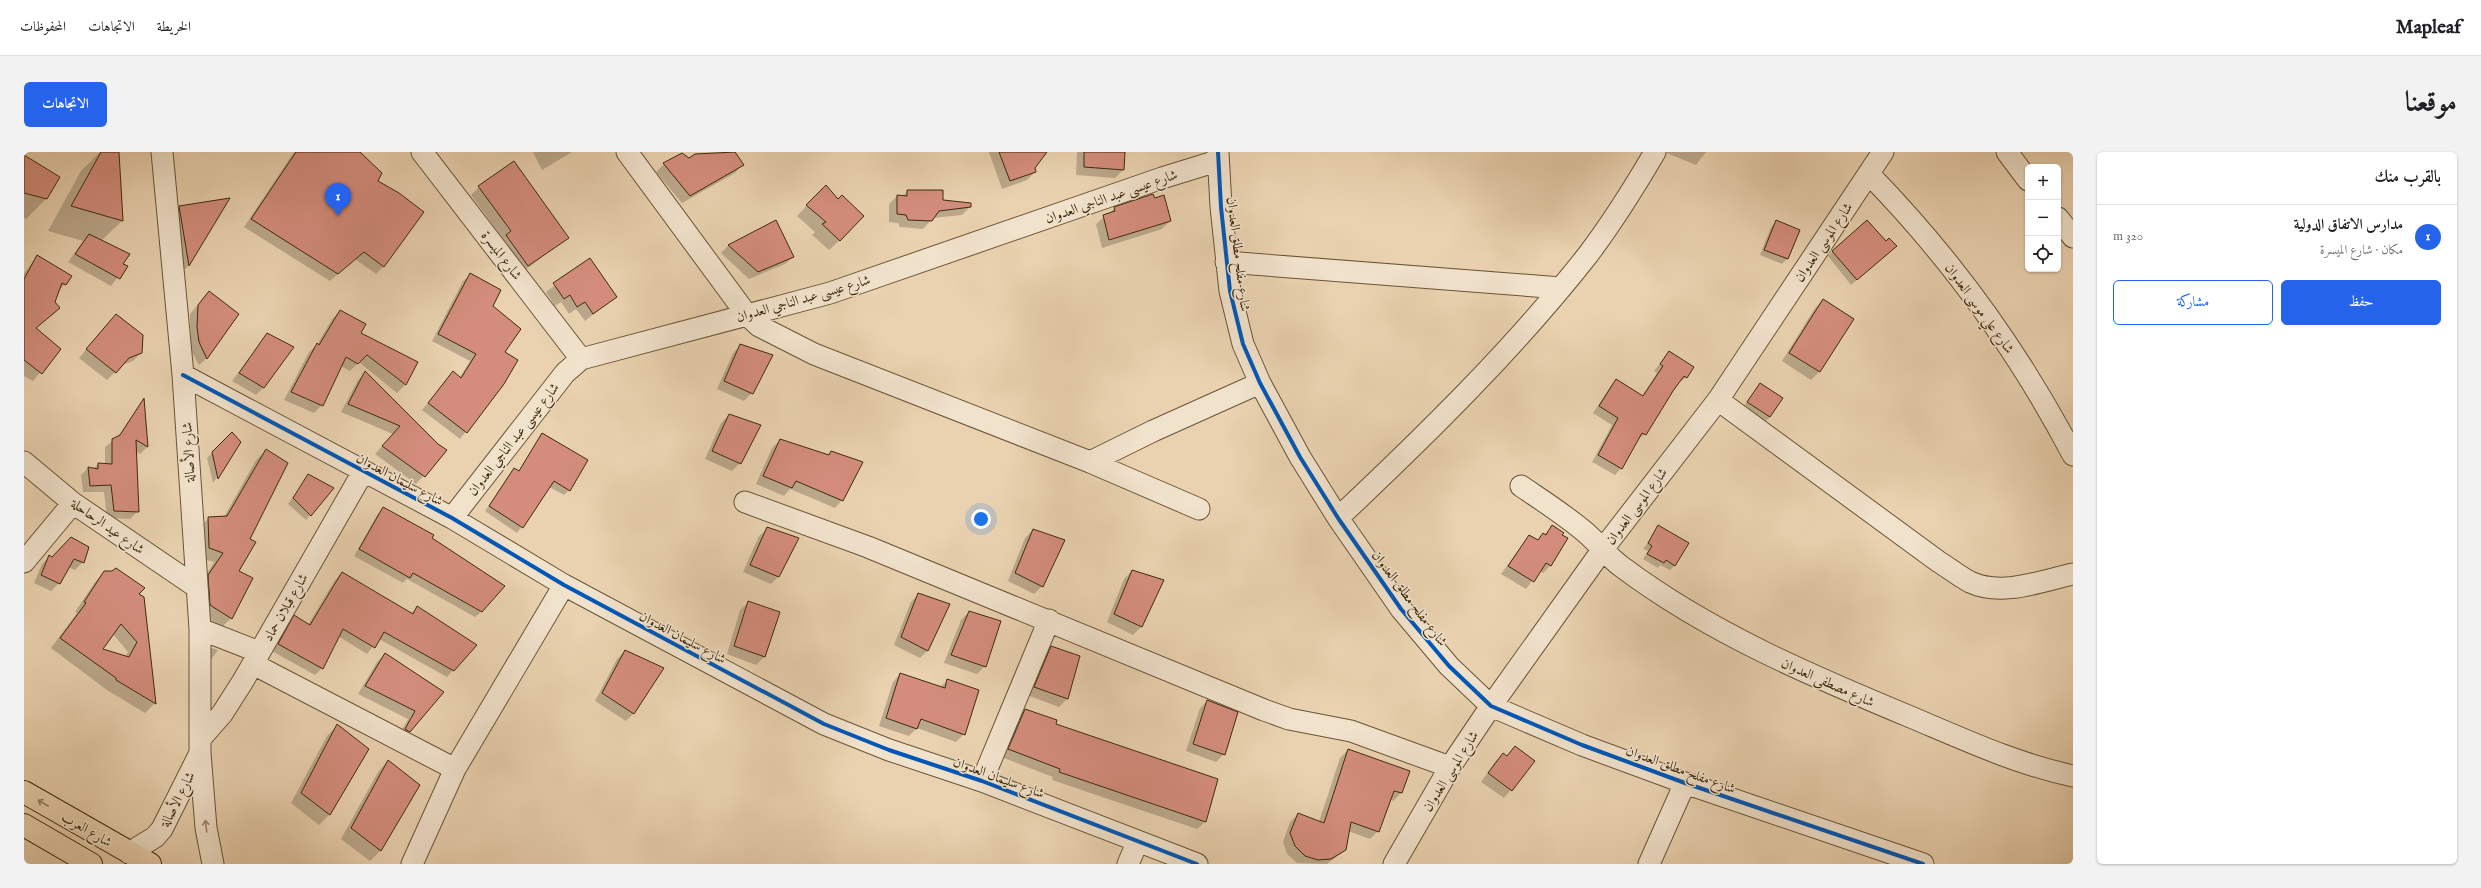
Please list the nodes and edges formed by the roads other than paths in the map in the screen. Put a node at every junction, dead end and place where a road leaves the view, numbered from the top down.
1 (162, 152) edge
2 (422, 152) edge
3 (627, 152) edge
4 (1655, 152) edge
5 (1883, 152) edge
6 (2007, 152) edge
7 (1218, 157) edge
8 (1869, 174) junction
9 (2025, 176) edge
10 (2061, 222) edge
11 (2073, 237) edge
12 (1226, 262) junction
13 (1561, 288) junction
14 (747, 315) junction
15 (581, 359) junction
16 (183, 375) junction
17 (1260, 383) junction
18 (1718, 400) junction
19 (2073, 455) edge
20 (24, 462) edge
21 (1090, 462) junction
22 (363, 472) junction
23 (1521, 486) dead end
24 (745, 502) dead end
25 (74, 503) junction
26 (1199, 509) dead end
27 (452, 518) junction
28 (1338, 518) junction
29 (1603, 549) junction
30 (24, 562) edge
31 (2073, 574) edge
32 (564, 585) junction
33 (195, 586) junction
34 (1049, 620) junction
35 (200, 629) junction
36 (256, 658) junction
37 (1492, 706) junction
38 (200, 746) junction
39 (1450, 767) junction
40 (455, 770) junction
41 (2073, 776) edge
42 (982, 781) junction
43 (1685, 783) junction
44 (24, 792) edge
45 (24, 825) edge
46 (1137, 842) junction
47 (129, 853) junction
48 (91, 864) edge
49 (150, 864) edge
50 (213, 864) edge
51 (412, 864) edge
52 (1128, 864) edge
53 (1197, 864) edge
54 (1394, 864) edge
55 (1649, 864) edge
56 (1923, 864) edge

1 - 16 street, شارع الأصالة
2 - 15 street, شارع الميسرة
3 - 14 street
4 - 13 street
5 - 8 street, شارع الموسى العدوان
6 - 9 street
7 - 12 street, شارع مفلح مطلق العدوان
7 - 14 street, شارع عيسى عبد الناجي العدوان
8 - 18 street, شارع الموسى العدوان
8 - 19 street, شارع علي موسى العدوان
10 - 11 street
12 - 13 street
12 - 17 street, شارع مفلح مطلق العدوان
13 - 28 street
14 - 15 street, شارع عيسى عبد الناجي العدوان
14 - 21 street
15 - 27 street, شارع عيسى عبد الناجي العدوان
16 - 22 street, شارع سليمان العدوان
16 - 33 street, شارع الأصالة
17 - 21 street
17 - 28 street, شارع مفلح مطلق العدوان
18 - 29 street, شارع الموسى العدوان
18 - 31 street
20 - 25 street, شارع عيد الرحاحلة
21 - 26 street
22 - 27 street, شارع سليمان العدوان
22 - 36 street, شارع قبلان حماد
23 - 29 street, شارع مصطفى العدوان
24 - 34 street
25 - 30 street
25 - 33 street, شارع عيد الرحاحلة
27 - 32 street, شارع سليمان العدوان
28 - 37 street, شارع مفلح مطلق العدوان
29 - 37 street, شارع الموسى العدوان
29 - 41 street, شارع مصطفى العدوان
32 - 40 street
32 - 42 street, شارع سليمان العدوان
33 - 35 street, شارع الأصالة
34 - 39 street
34 - 42 street
35 - 36 street
35 - 38 street, شارع الأصالة
36 - 38 street, شارع قبلان حماد
36 - 40 street
37 - 39 street, شارع الموسى العدوان
37 - 43 street, شارع مفلح مطلق العدوان
38 - 47 street, شارع الأصالة
50 -> 38 street, شارع الأصالة
39 - 54 street, شارع الموسى العدوان
40 - 51 street
42 - 46 street, شارع سليمان العدوان
43 - 55 street
43 - 56 street, شارع مفلح مطلق العدوان
47 -> 44 main road, شارع العرب
45 - 48 main road, شارع العرب
46 - 52 street
46 - 53 street, شارع سليمان العدوان
47 - 49 main road, شارع العرب

